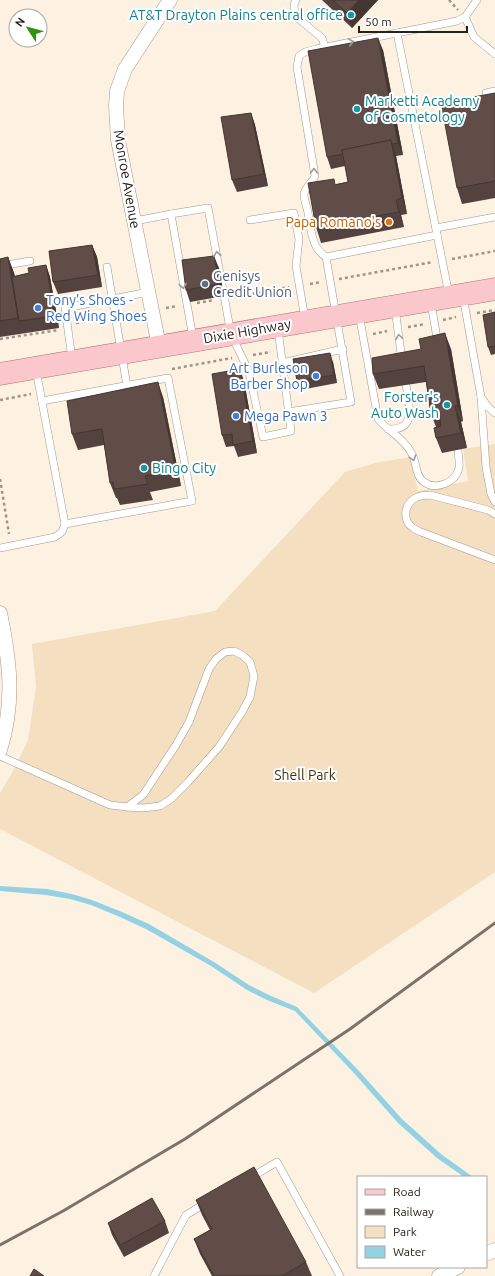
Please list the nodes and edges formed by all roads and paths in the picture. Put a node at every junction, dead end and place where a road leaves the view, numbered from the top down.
1 (170, 0) edge
2 (296, 0) edge
3 (477, 0) edge
4 (466, 17) junction
5 (397, 33) junction
6 (325, 47) junction
7 (495, 54) edge
8 (495, 91) edge
9 (486, 93) edge
10 (171, 214) junction
11 (495, 216) edge
12 (250, 220) dead end
13 (134, 221) junction
14 (436, 231) junction
15 (326, 256) junction
16 (30, 261) dead end
17 (0, 266) edge
18 (107, 267) dead end
19 (495, 289) edge
20 (148, 292) junction
21 (447, 297) junction
22 (112, 299) junction
23 (394, 306) junction
24 (358, 312) junction
25 (336, 316) junction
26 (306, 321) junction
27 (277, 326) junction
28 (231, 334) junction
29 (193, 341) junction
30 (159, 346) junction
31 (343, 349) junction
32 (439, 352) edge
33 (121, 353) junction
34 (72, 361) junction
35 (282, 363) junction
36 (36, 367) junction
37 (404, 369) edge
38 (0, 374) edge
39 (406, 385) dead end
40 (127, 386) junction
41 (481, 397) junction
42 (42, 401) junction
43 (288, 412) junction
44 (495, 413) edge
45 (388, 429) junction
46 (458, 450) dead end
47 (0, 479) edge
48 (495, 502) edge
49 (495, 514) edge
50 (65, 524) junction
51 (9, 534) dead end
52 (0, 548) edge
53 (495, 560) edge
54 (0, 613) edge
55 (0, 750) edge
56 (0, 756) edge
57 (127, 807) junction
58 (244, 1181) edge
59 (212, 1200) edge
60 (456, 1268) edge
61 (154, 1276) edge
62 (340, 1276) edge
63 (439, 1276) edge

1 - 13 street, Monroe Avenue
2 - 6 lane
3 - 4 lane
4 - 5 lane
4 - 7 lane
6 -> 5 lane
5 - 14 lane
15 -> 6 lane
8 - 9 lane
10 - 13 lane
28 -> 10 lane
10 -> 29 lane
11 - 14 lane
12 - 26 lane
13 - 20 street, Monroe Avenue
14 - 15 lane
14 - 21 lane
15 - 25 lane
16 - 17 lane
18 - 22 lane
19 - 21 main road, Dixie Highway
20 - 22 lane
20 - 30 street, Monroe Avenue
21 - 23 main road, Dixie Highway
21 - 32 lane
21 - 41 lane
22 - 33 lane
22 - 34 lane
23 - 24 main road, Dixie Highway
37 -> 23 lane
24 - 25 main road, Dixie Highway
24 - 45 lane
25 - 26 main road, Dixie Highway
25 - 31 lane
26 - 27 main road, Dixie Highway
27 - 28 main road, Dixie Highway
27 - 35 lane
28 - 29 main road, Dixie Highway
28 - 43 lane
29 - 30 main road, Dixie Highway
30 - 33 main road, Dixie Highway
31 - 35 lane
31 - 43 lane
33 - 34 main road, Dixie Highway
33 - 40 lane
34 - 36 main road, Dixie Highway
35 - 43 lane
36 - 38 main road, Dixie Highway
36 - 42 lane
39 - 45 lane
40 - 42 lane
40 - 50 lane
41 - 44 lane
41 - 48 lane
42 - 50 lane
45 -> 46 lane
47 - 51 path
49 - 53 lane
50 - 52 lane
54 - 55 street
56 - 57 lane
57 - 57 lane
58 - 62 lane
59 - 61 lane
60 - 63 street

